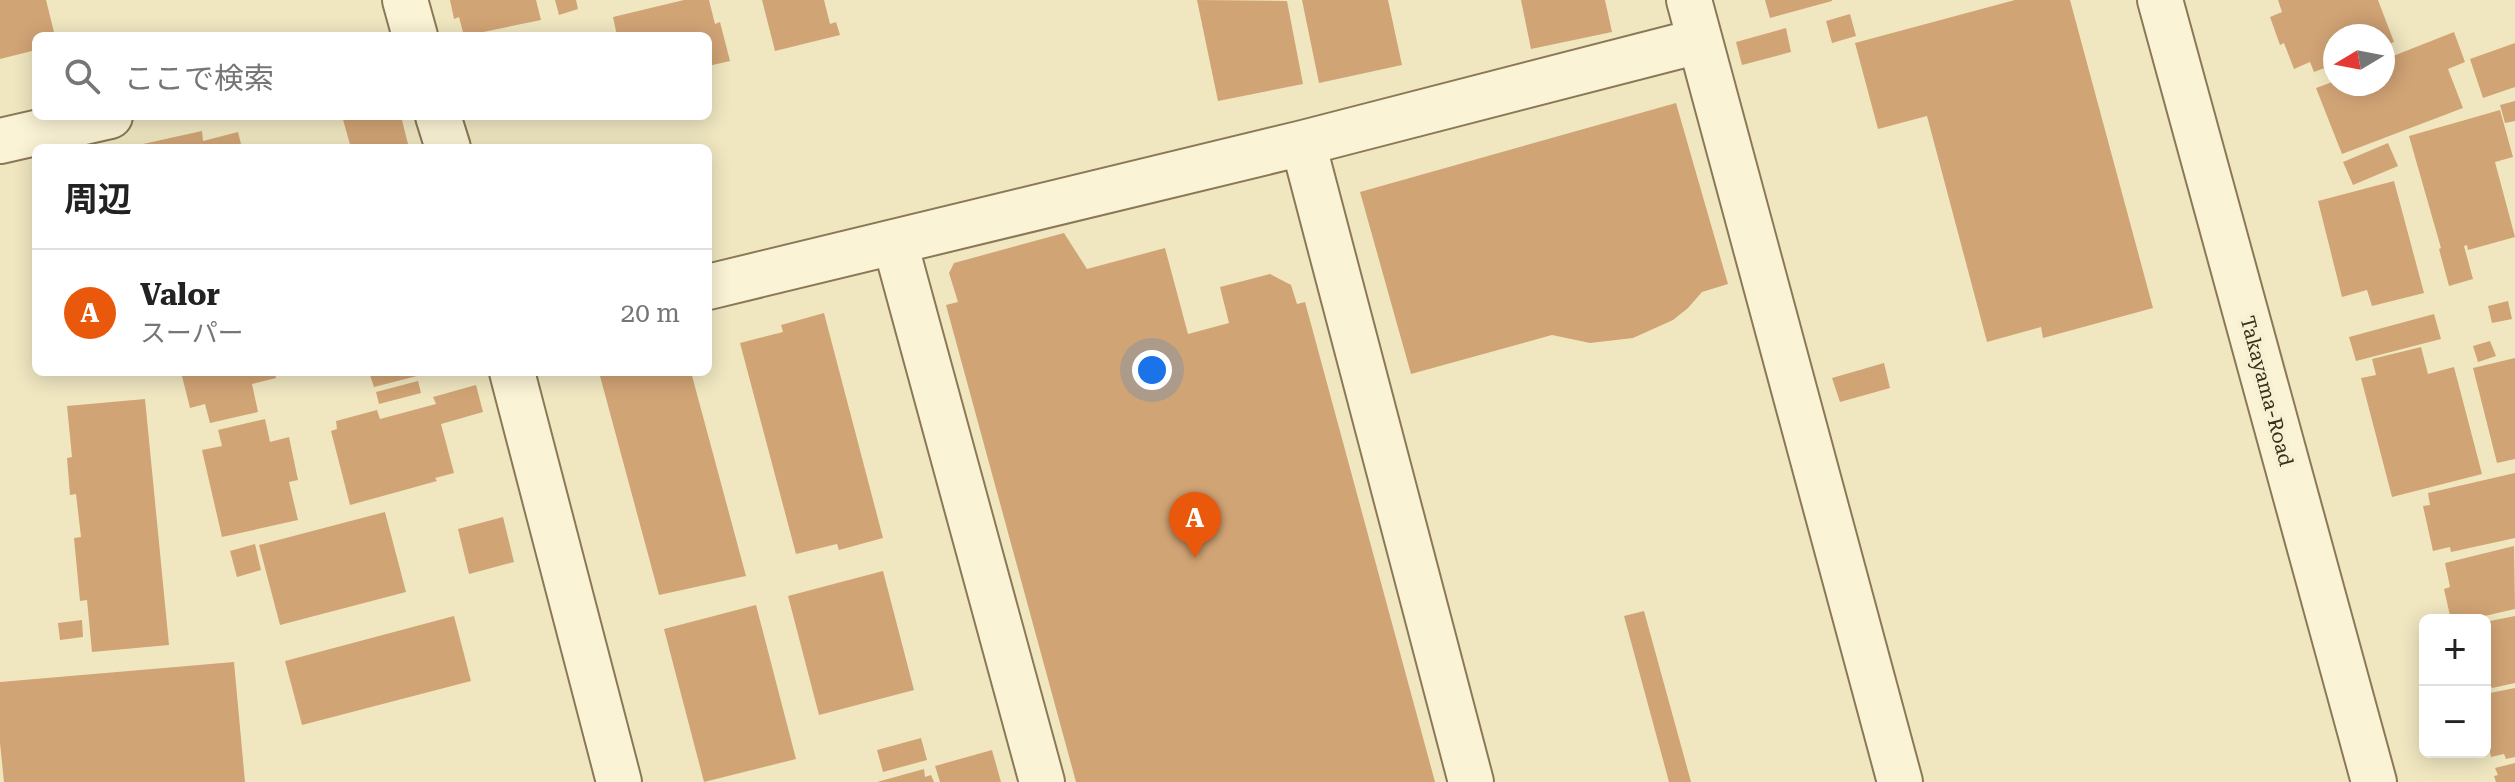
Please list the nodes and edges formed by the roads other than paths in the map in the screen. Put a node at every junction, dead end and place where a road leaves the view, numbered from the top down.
1 (405, 0) edge
2 (2160, 0) edge
3 (1694, 21) edge
4 (414, 32) edge
5 (92, 120) edge
6 (439, 120) edge
7 (0, 141) edge
8 (1303, 143) junction
9 (447, 144) edge
10 (895, 243) junction
11 (712, 286) edge
12 (513, 376) edge
13 (619, 782) edge
14 (1042, 782) edge
15 (1471, 782) edge
16 (1900, 782) edge
17 (2374, 782) edge

1 - 4 street
2 - 17 street, Takayama-Road
3 - 8 street
3 - 16 street
5 - 7 street
6 - 9 street
8 - 10 street
8 - 15 street
10 - 11 street
10 - 14 street
12 - 13 street

